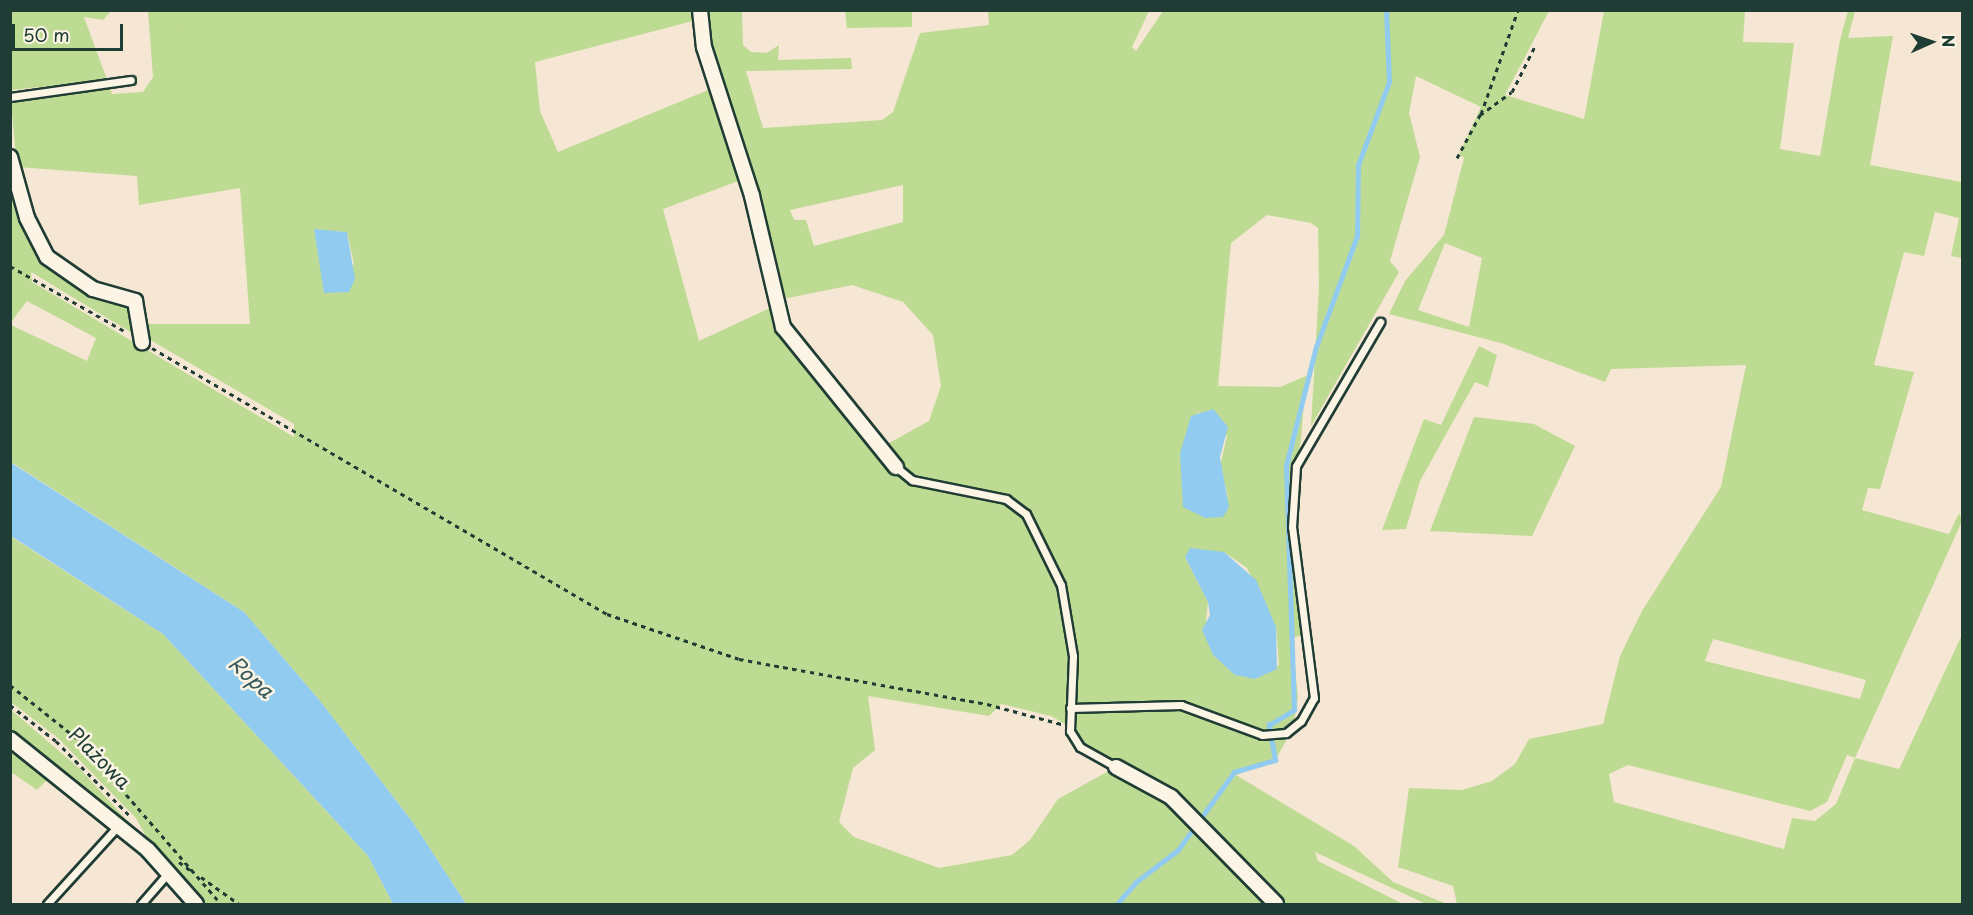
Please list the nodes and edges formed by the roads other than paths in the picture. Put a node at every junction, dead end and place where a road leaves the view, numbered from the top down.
1 (700, 10) edge
2 (130, 80) dead end
3 (10, 97) edge
4 (10, 157) edge
5 (1380, 322) dead end
6 (142, 342) road end
7 (896, 466) joint
8 (1070, 708) junction
9 (10, 739) edge
10 (1116, 767) joint
11 (118, 826) junction
12 (168, 873) junction
13 (47, 904) edge
14 (141, 904) edge
15 (196, 904) edge
16 (1276, 904) edge

1 - 7 street
2 - 3 lane
4 - 6 street
5 - 8 lane
7 - 8 lane
8 - 10 lane
9 - 11 street, Plażowa
10 - 16 street
11 - 12 street, Plażowa
11 - 13 lane
12 - 14 lane
12 - 15 street, Plażowa

